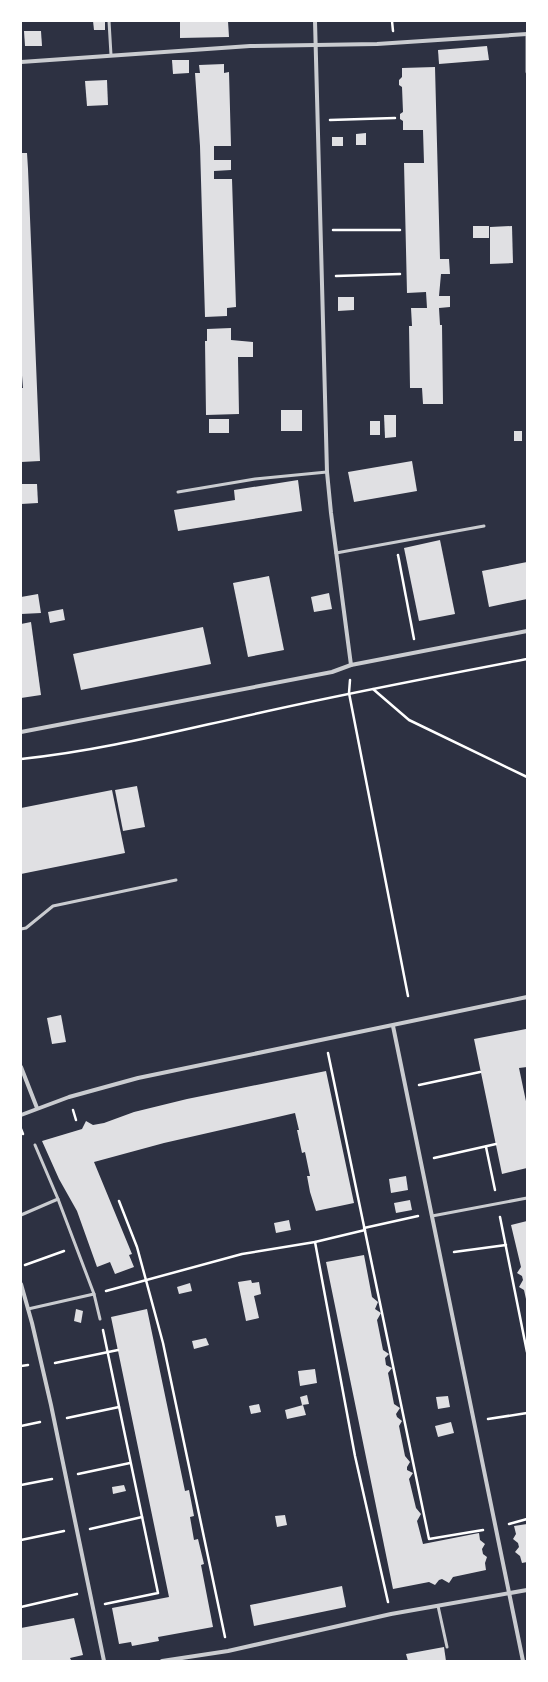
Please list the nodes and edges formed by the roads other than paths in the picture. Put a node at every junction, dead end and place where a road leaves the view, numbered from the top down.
1 (109, 21) edge
2 (314, 21) edge
3 (527, 34) edge
4 (315, 45) junction
5 (111, 55) junction
6 (21, 62) edge
7 (527, 72) edge
8 (327, 472) junction
9 (178, 492) dead end
10 (484, 526) dead end
11 (336, 553) junction
12 (527, 632) edge
13 (351, 665) junction
14 (21, 732) edge
15 (176, 880) dead end
16 (21, 929) edge
17 (527, 997) edge
18 (393, 1026) junction
19 (21, 1067) edge
20 (37, 1108) junction
21 (21, 1115) edge
22 (35, 1145) dead end
23 (527, 1198) edge
24 (58, 1200) junction
25 (21, 1215) edge
26 (432, 1216) junction
27 (21, 1284) edge
28 (94, 1294) junction
29 (23, 1301) edge
30 (28, 1309) junction
31 (100, 1319) road end
32 (527, 1590) edge
33 (509, 1594) junction
34 (438, 1606) junction
35 (447, 1647) dead end
36 (104, 1661) edge
37 (162, 1661) edge
38 (522, 1661) edge

1 - 5 lane
2 - 4 street
3 - 4 street
3 - 7 lane
4 - 5 street
4 - 8 street
5 - 6 street
8 - 9 lane
8 - 11 street
10 - 11 lane
11 - 13 street
12 - 13 street
13 - 14 street
15 - 16 lane
17 - 18 street
18 - 20 street
18 - 26 street
19 - 20 street
20 - 21 street
22 - 24 lane
23 - 26 lane
24 - 25 lane
24 - 28 lane
26 - 33 street
27 - 29 street
28 - 30 lane
28 - 31 lane
29 - 30 street
30 - 36 street
32 - 33 street
33 - 34 street
33 - 38 street
34 - 35 lane
34 - 37 street

